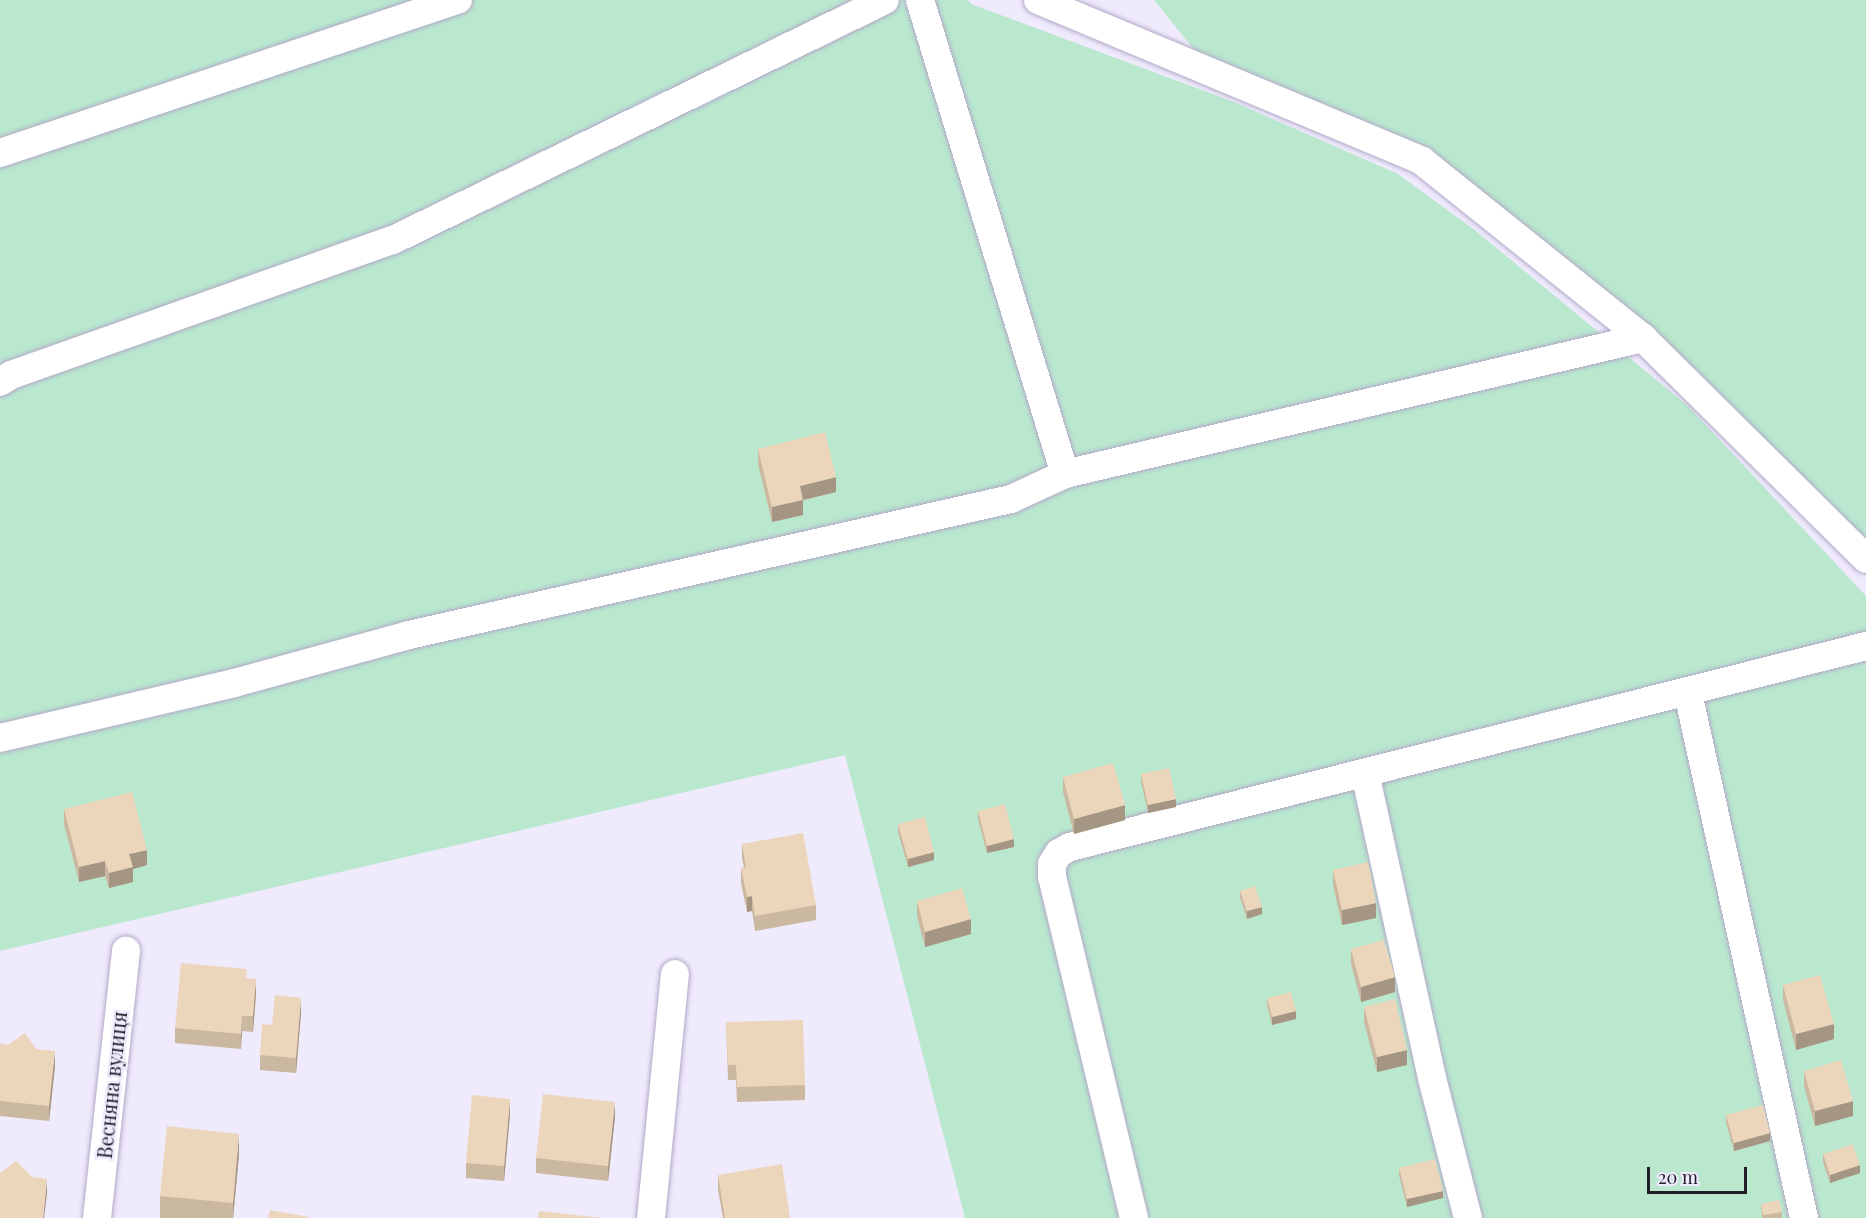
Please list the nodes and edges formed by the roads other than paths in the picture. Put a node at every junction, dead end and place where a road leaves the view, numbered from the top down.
1 (458, 0) edge
2 (885, 0) edge
3 (920, 0) edge
4 (1038, 0) edge
5 (0, 153) edge
6 (1643, 338) junction
7 (0, 382) edge
8 (1065, 474) junction
9 (1866, 560) edge
10 (1866, 646) edge
11 (1688, 693) junction
12 (0, 738) edge
13 (1365, 772) junction
14 (126, 951) dead end
15 (675, 974) dead end
16 (97, 1218) edge
17 (651, 1218) edge
18 (1134, 1218) edge
19 (1468, 1218) edge
20 (1804, 1218) edge

1 - 5 street
2 - 7 street
3 - 8 street
4 - 6 street
6 - 8 street
6 - 9 street
8 - 12 street
10 - 11 street
11 - 13 street
11 - 20 street
13 - 18 street
13 - 19 street
14 - 16 street, Весняна вулиця
15 - 17 street

